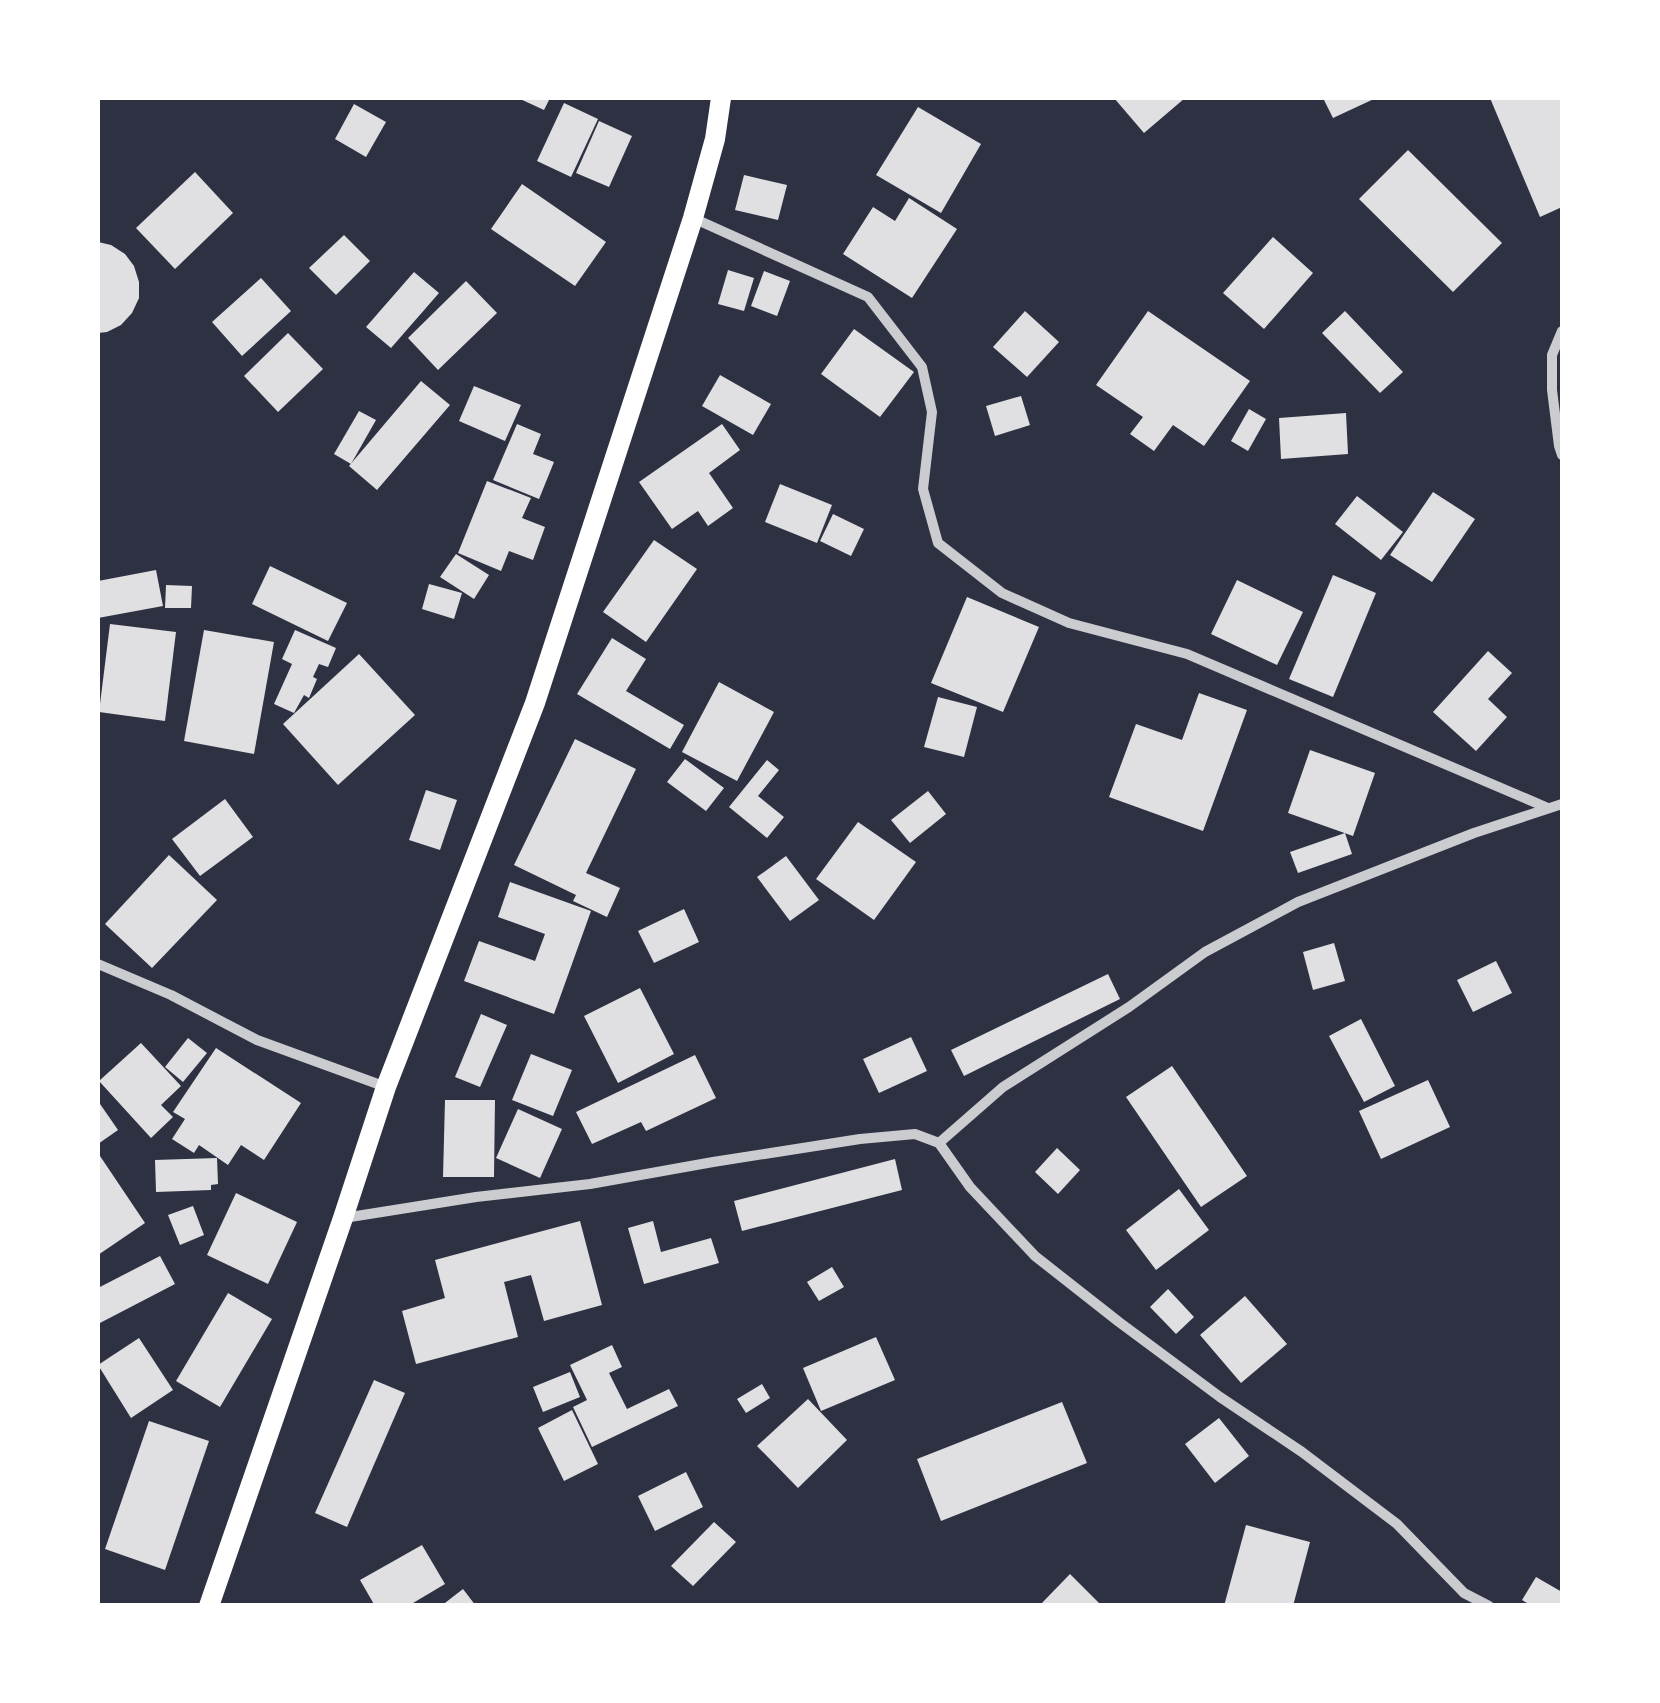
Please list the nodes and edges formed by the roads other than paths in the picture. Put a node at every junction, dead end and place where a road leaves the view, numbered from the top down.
1 (721, 98) edge
2 (693, 218) junction
3 (1562, 331) edge
4 (1562, 454) edge
5 (1562, 804) edge
6 (1548, 808) junction
7 (98, 964) edge
8 (386, 1087) junction
9 (939, 1143) junction
10 (344, 1218) junction
11 (1464, 1592) junction
12 (209, 1606) edge
13 (1460, 1606) edge
14 (1489, 1606) edge

1 - 2 main road
2 - 6 street
2 - 8 main road
3 - 4 street
5 - 6 street
6 - 9 street
7 - 8 street
8 - 10 main road
9 - 10 street
9 - 11 street
10 - 12 main road
11 - 13 street
11 - 14 street

